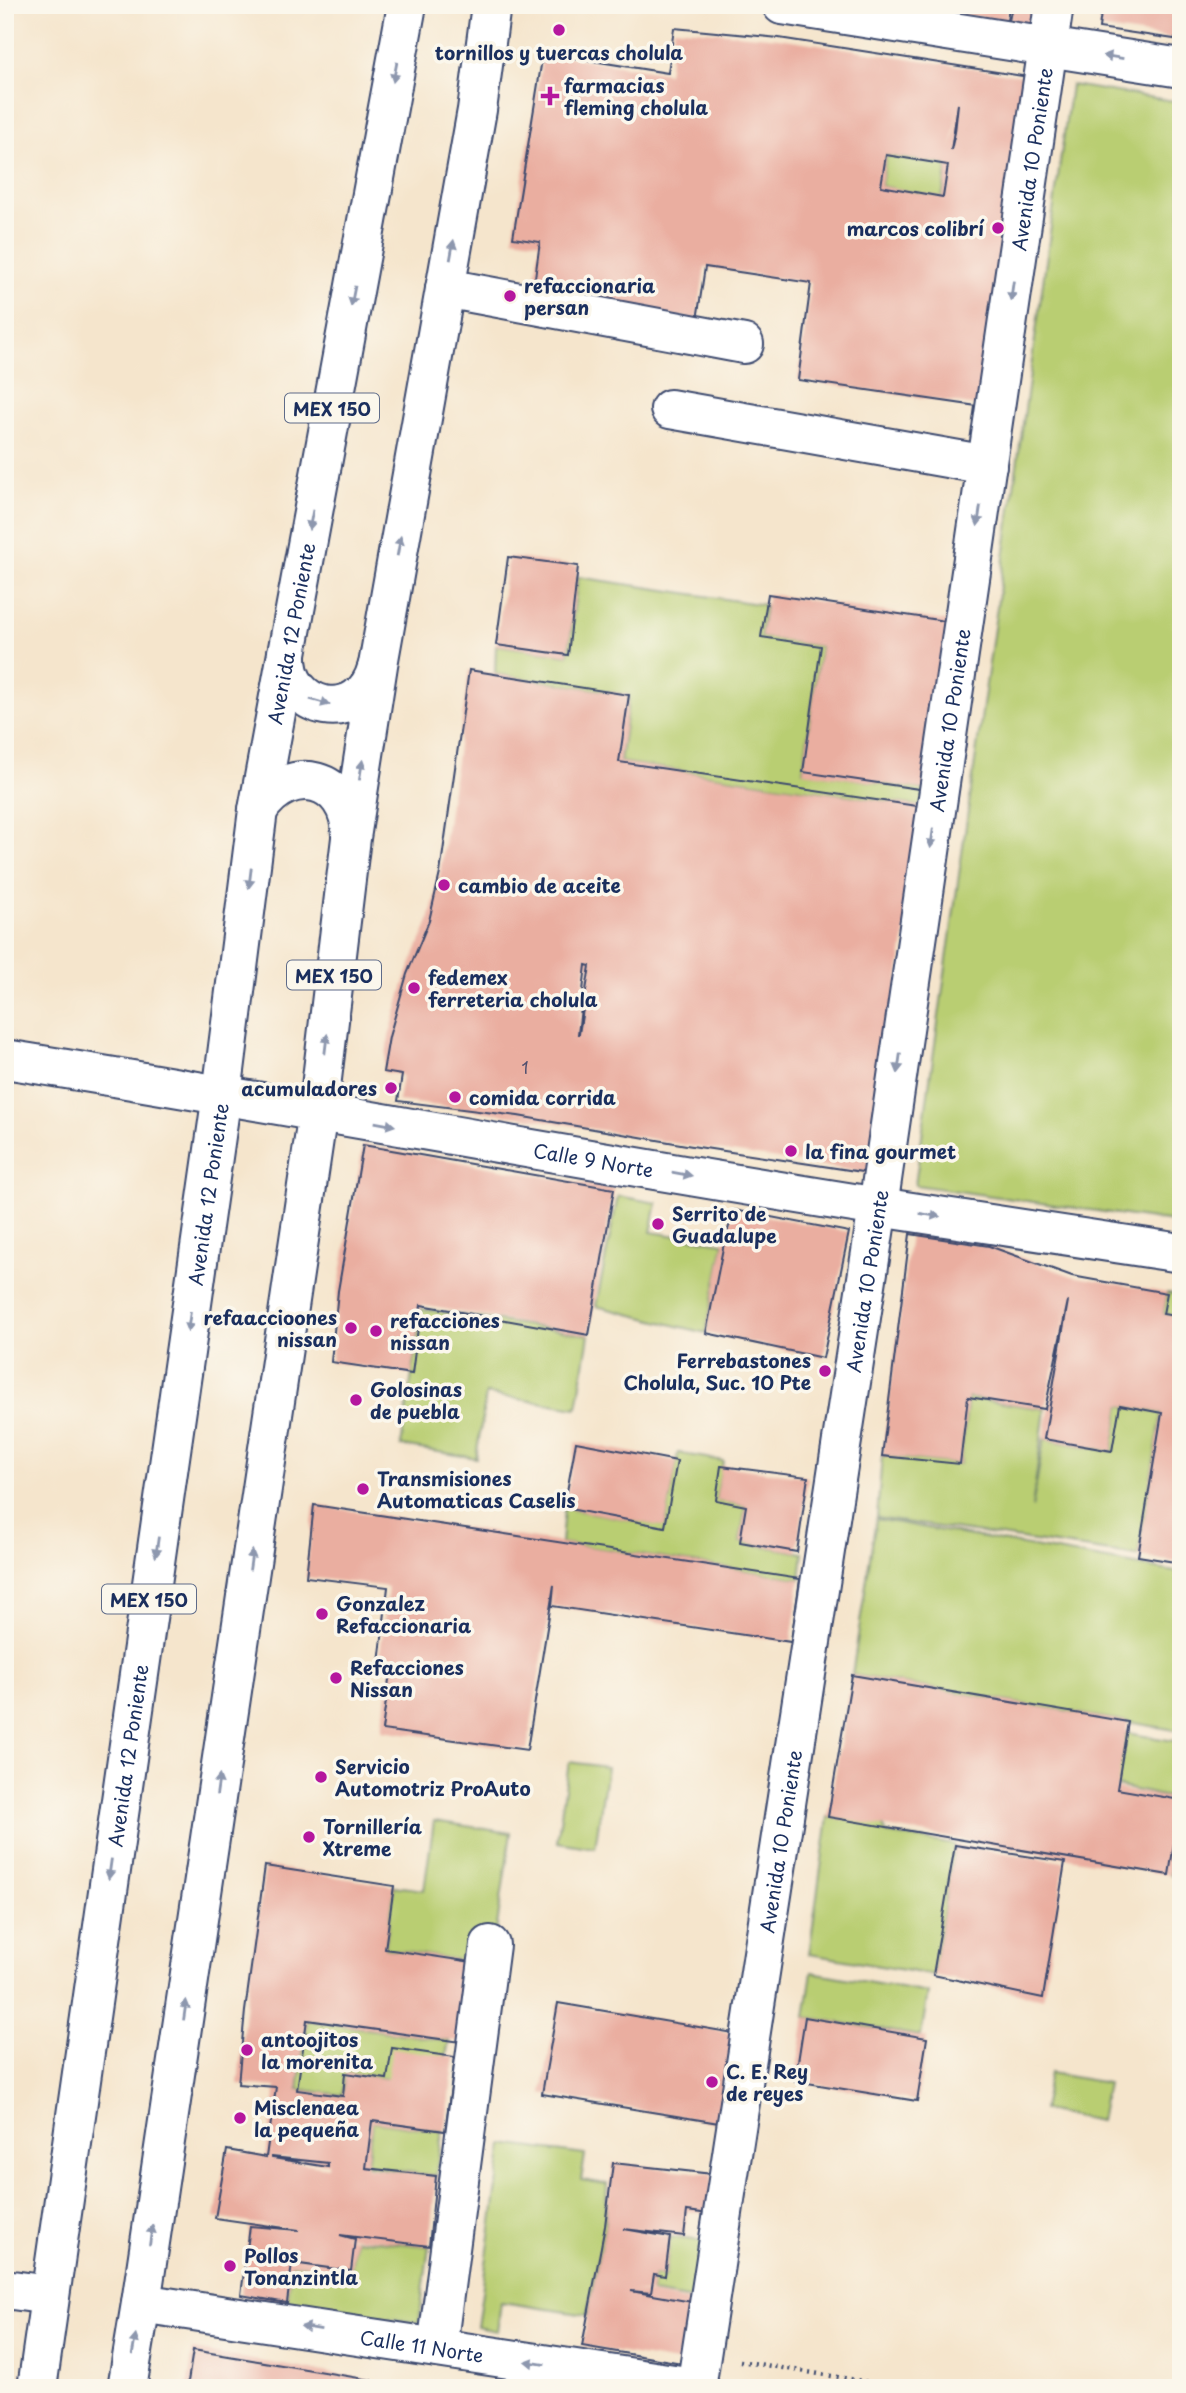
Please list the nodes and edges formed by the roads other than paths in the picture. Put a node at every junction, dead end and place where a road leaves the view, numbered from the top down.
1 (407, 5) edge
2 (491, 5) edge
3 (782, 5) edge
4 (1054, 5) edge
5 (1048, 47) junction
6 (1181, 68) edge
7 (445, 288) junction
8 (744, 344) dead end
9 (670, 409) dead end
10 (987, 465) junction
11 (287, 651) junction
12 (378, 664) junction
13 (258, 810) junction
14 (351, 838) junction
15 (5, 1059) edge
16 (222, 1094) junction
17 (318, 1112) junction
18 (878, 1207) junction
19 (1181, 1253) edge
20 (490, 1945) dead end
21 (5, 2289) edge
22 (49, 2295) junction
23 (141, 2303) junction
24 (438, 2348) junction
25 (37, 2388) edge
26 (127, 2388) edge
27 (697, 2388) edge

1 -> 11 main road, Avenida 12 Poniente / MEX 150
7 -> 2 main road, MEX 150
3 - 5 main road
4 - 5 main road, Avenida 10 Poniente
6 -> 5 main road
5 -> 10 main road, Avenida 10 Poniente
7 - 8 main road
12 -> 7 main road, MEX 150
9 - 10 main road
10 -> 18 main road, Avenida 10 Poniente
11 -> 12 main road
11 - 13 main road, Avenida 12 Poniente / MEX 150
14 -> 12 main road, MEX 150
13 - 14 main road
13 -> 16 main road, Avenida 12 Poniente / MEX 150
17 -> 14 main road, MEX 150
15 - 16 main road, Calle 9 Norte
16 - 17 main road, Calle 9 Norte
16 -> 22 main road, Avenida 12 Poniente / MEX 150
17 -> 18 main road, Calle 9 Norte
23 -> 17 main road, MEX 150
18 -> 19 main road, Calle 9 Norte
18 - 27 main road, Avenida 10 Poniente
20 - 24 main road
21 - 22 main road
22 - 25 main road, Avenida 12 Poniente / MEX 150
24 -> 23 main road, Calle 11 Norte
26 -> 23 main road, MEX 150
27 -> 24 main road, Calle 11 Norte

